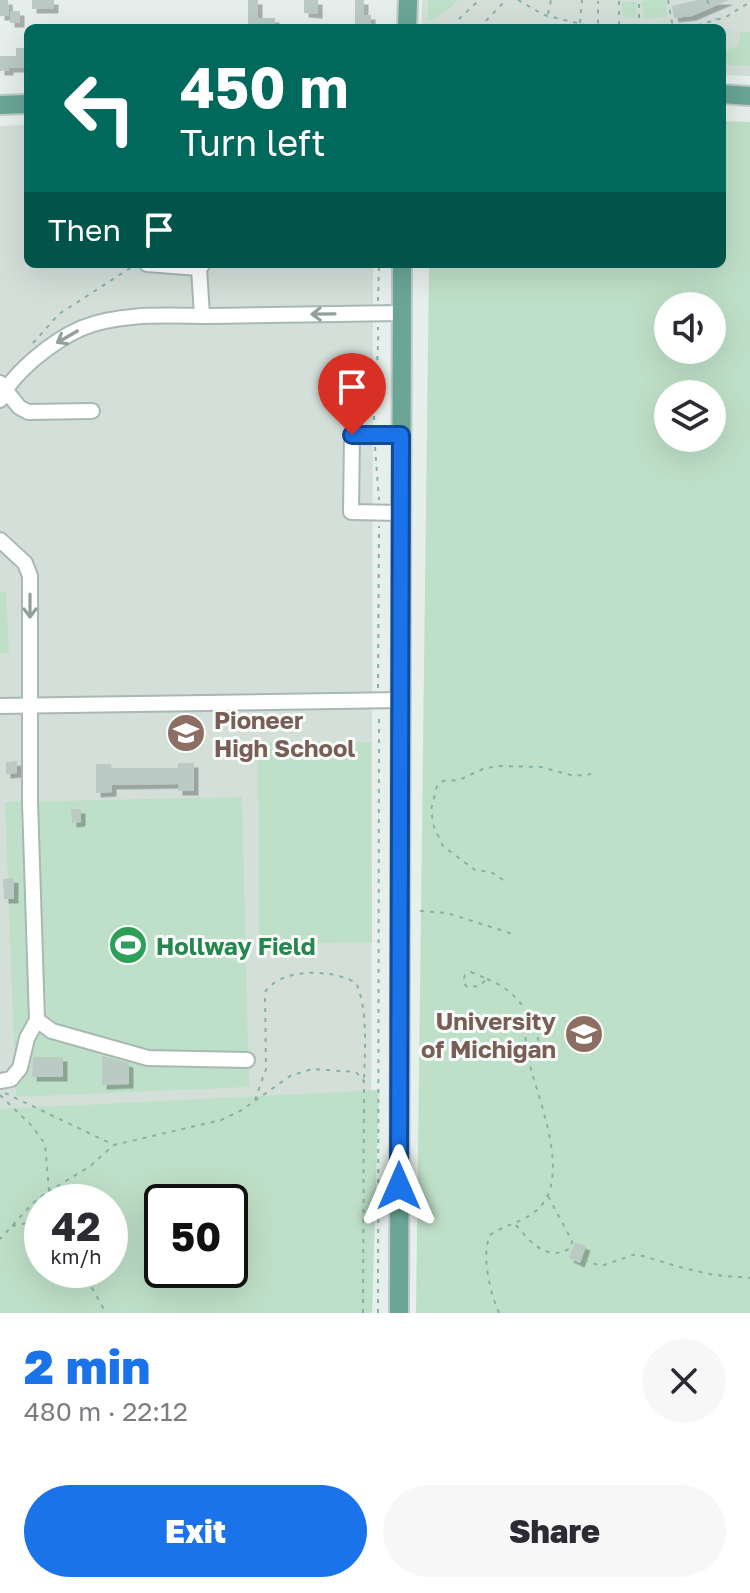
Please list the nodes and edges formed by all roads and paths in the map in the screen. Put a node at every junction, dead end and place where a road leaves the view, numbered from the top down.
1 (408, 0) edge
2 (479, 0) edge
3 (506, 0) edge
4 (518, 0) edge
5 (551, 0) edge
6 (582, 0) edge
7 (668, 0) edge
8 (707, 0) edge
9 (598, 1) edge
10 (619, 1) edge
11 (639, 2) edge
12 (750, 2) edge
13 (547, 16) junction
14 (716, 20) junction
15 (407, 24) edge
16 (456, 24) edge
17 (483, 24) edge
18 (576, 24) edge
19 (580, 24) edge
20 (598, 24) edge
21 (619, 24) edge
22 (639, 24) edge
23 (672, 24) edge
24 (702, 24) edge
25 (726, 94) edge
26 (750, 96) edge
27 (24, 104) edge
28 (0, 105) edge
29 (130, 268) edge
30 (201, 268) edge
31 (379, 268) edge
32 (402, 268) edge
33 (378, 313) junction
34 (401, 313) junction
35 (202, 316) junction
36 (31, 345) dead end
37 (2, 390) edge
38 (92, 411) dead end
39 (374, 435) junction
40 (401, 435) junction
41 (379, 513) junction
42 (401, 513) junction
43 (0, 540) edge
44 (378, 691) dead end
45 (401, 700) junction
46 (0, 706) edge
47 (30, 706) junction
48 (379, 713) dead end
49 (591, 774) dead end
50 (503, 880) dead end
51 (420, 911) dead end
52 (513, 934) dead end
53 (487, 979) junction
54 (529, 1016) junction
55 (37, 1020) junction
56 (539, 1043) dead end
57 (247, 1060) dead end
58 (0, 1081) edge
59 (364, 1081) junction
60 (0, 1093) edge
61 (255, 1101) junction
62 (114, 1145) junction
63 (48, 1184) edge
64 (61, 1184) edge
65 (548, 1196) junction
66 (24, 1214) edge
67 (24, 1223) edge
68 (515, 1224) junction
69 (11, 1226) junction
70 (0, 1239) edge
71 (584, 1260) dead end
72 (750, 1278) edge
73 (92, 1288) edge
74 (106, 1313) edge
75 (363, 1313) edge
76 (378, 1313) edge
77 (399, 1313) edge
78 (499, 1313) edge

1 - 15 main road
2 - 16 path
3 - 17 path
4 - 13 path
5 - 13 path
6 - 19 path
7 - 23 path
8 - 14 path
9 - 20 path
10 - 21 path
11 - 22 path
12 - 14 path
13 - 18 path
14 - 24 path
25 - 26 main road
27 - 28 main road
29 - 36 path
30 - 35 lane
31 - 33 path
32 - 34 main road
33 - 34 lane
33 -> 35 lane
33 - 39 path
34 - 40 main road
35 -> 37 lane
37 - 38 lane
39 - 40 lane
39 - 41 path
39 - 41 lane
40 - 42 main road
41 - 42 lane
41 - 44 path
42 - 45 main road
43 -> 47 lane
45 - 47 lane
45 - 77 main road
46 - 47 lane
47 - 55 lane
48 - 76 path
49 - 50 path
51 - 52 path
53 - 53 path
53 - 54 path
54 - 56 path
54 - 65 path
55 - 57 lane
55 - 58 lane
59 - 61 path
59 - 61 path
59 - 75 path
60 - 62 path
60 - 63 path
61 - 62 path
62 - 64 path
65 - 68 path
65 - 68 path
66 - 69 path
67 - 69 path
68 - 78 path
69 - 70 path
71 - 72 path
73 - 74 path

